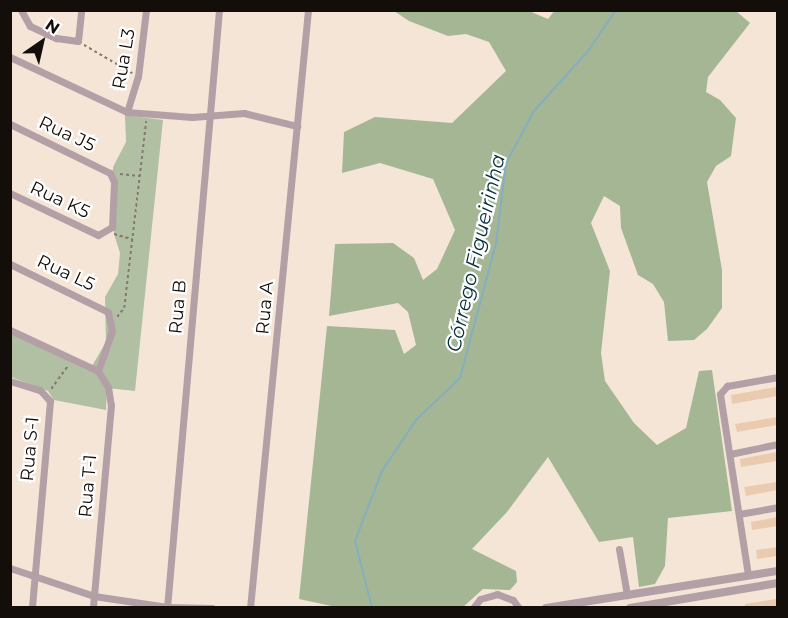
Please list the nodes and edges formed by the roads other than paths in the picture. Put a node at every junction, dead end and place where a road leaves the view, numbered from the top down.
1 (21, 10) edge
2 (81, 10) edge
3 (146, 10) edge
4 (219, 10) edge
5 (308, 10) edge
6 (10, 57) edge
7 (127, 112) junction
8 (210, 114) junction
9 (10, 124) edge
10 (297, 126) junction
11 (110, 173) joint
12 (10, 193) edge
13 (10, 264) edge
14 (10, 330) edge
15 (98, 371) junction
16 (777, 377) edge
17 (10, 381) edge
18 (777, 444) edge
19 (730, 454) junction
20 (777, 507) edge
21 (739, 514) junction
22 (619, 549) dead end
23 (10, 568) edge
24 (777, 571) edge
25 (748, 575) junction
26 (35, 576) junction
27 (777, 583) edge
28 (627, 595) junction
29 (94, 596) junction
30 (167, 607) edge
31 (32, 608) edge
32 (93, 608) edge
33 (212, 608) edge
34 (250, 608) edge
35 (473, 608) edge
36 (519, 608) edge
37 (546, 608) edge
38 (630, 608) edge

1 - 2 street
3 - 7 street, Rua L3
4 - 8 street, Rua B
5 - 10 street, Rua A
6 - 7 street
7 - 8 street
8 - 10 street
8 - 30 street, Rua B
9 - 11 street, Rua J5
10 - 34 street, Rua A
11 - 12 street, Rua K5
13 - 15 street, Rua L5
14 - 15 street
15 - 29 street, Rua T-1
16 - 19 street
17 - 26 street, Rua S-1
18 - 19 street
19 - 21 street
20 - 21 street
21 - 25 street
22 - 28 street
23 - 26 street
24 - 25 street
25 - 28 street
26 - 29 street
26 - 31 street, Rua S-1
27 - 38 street
28 - 37 street
29 - 30 street
29 - 32 street, Rua T-1
30 - 33 street
35 - 36 street

